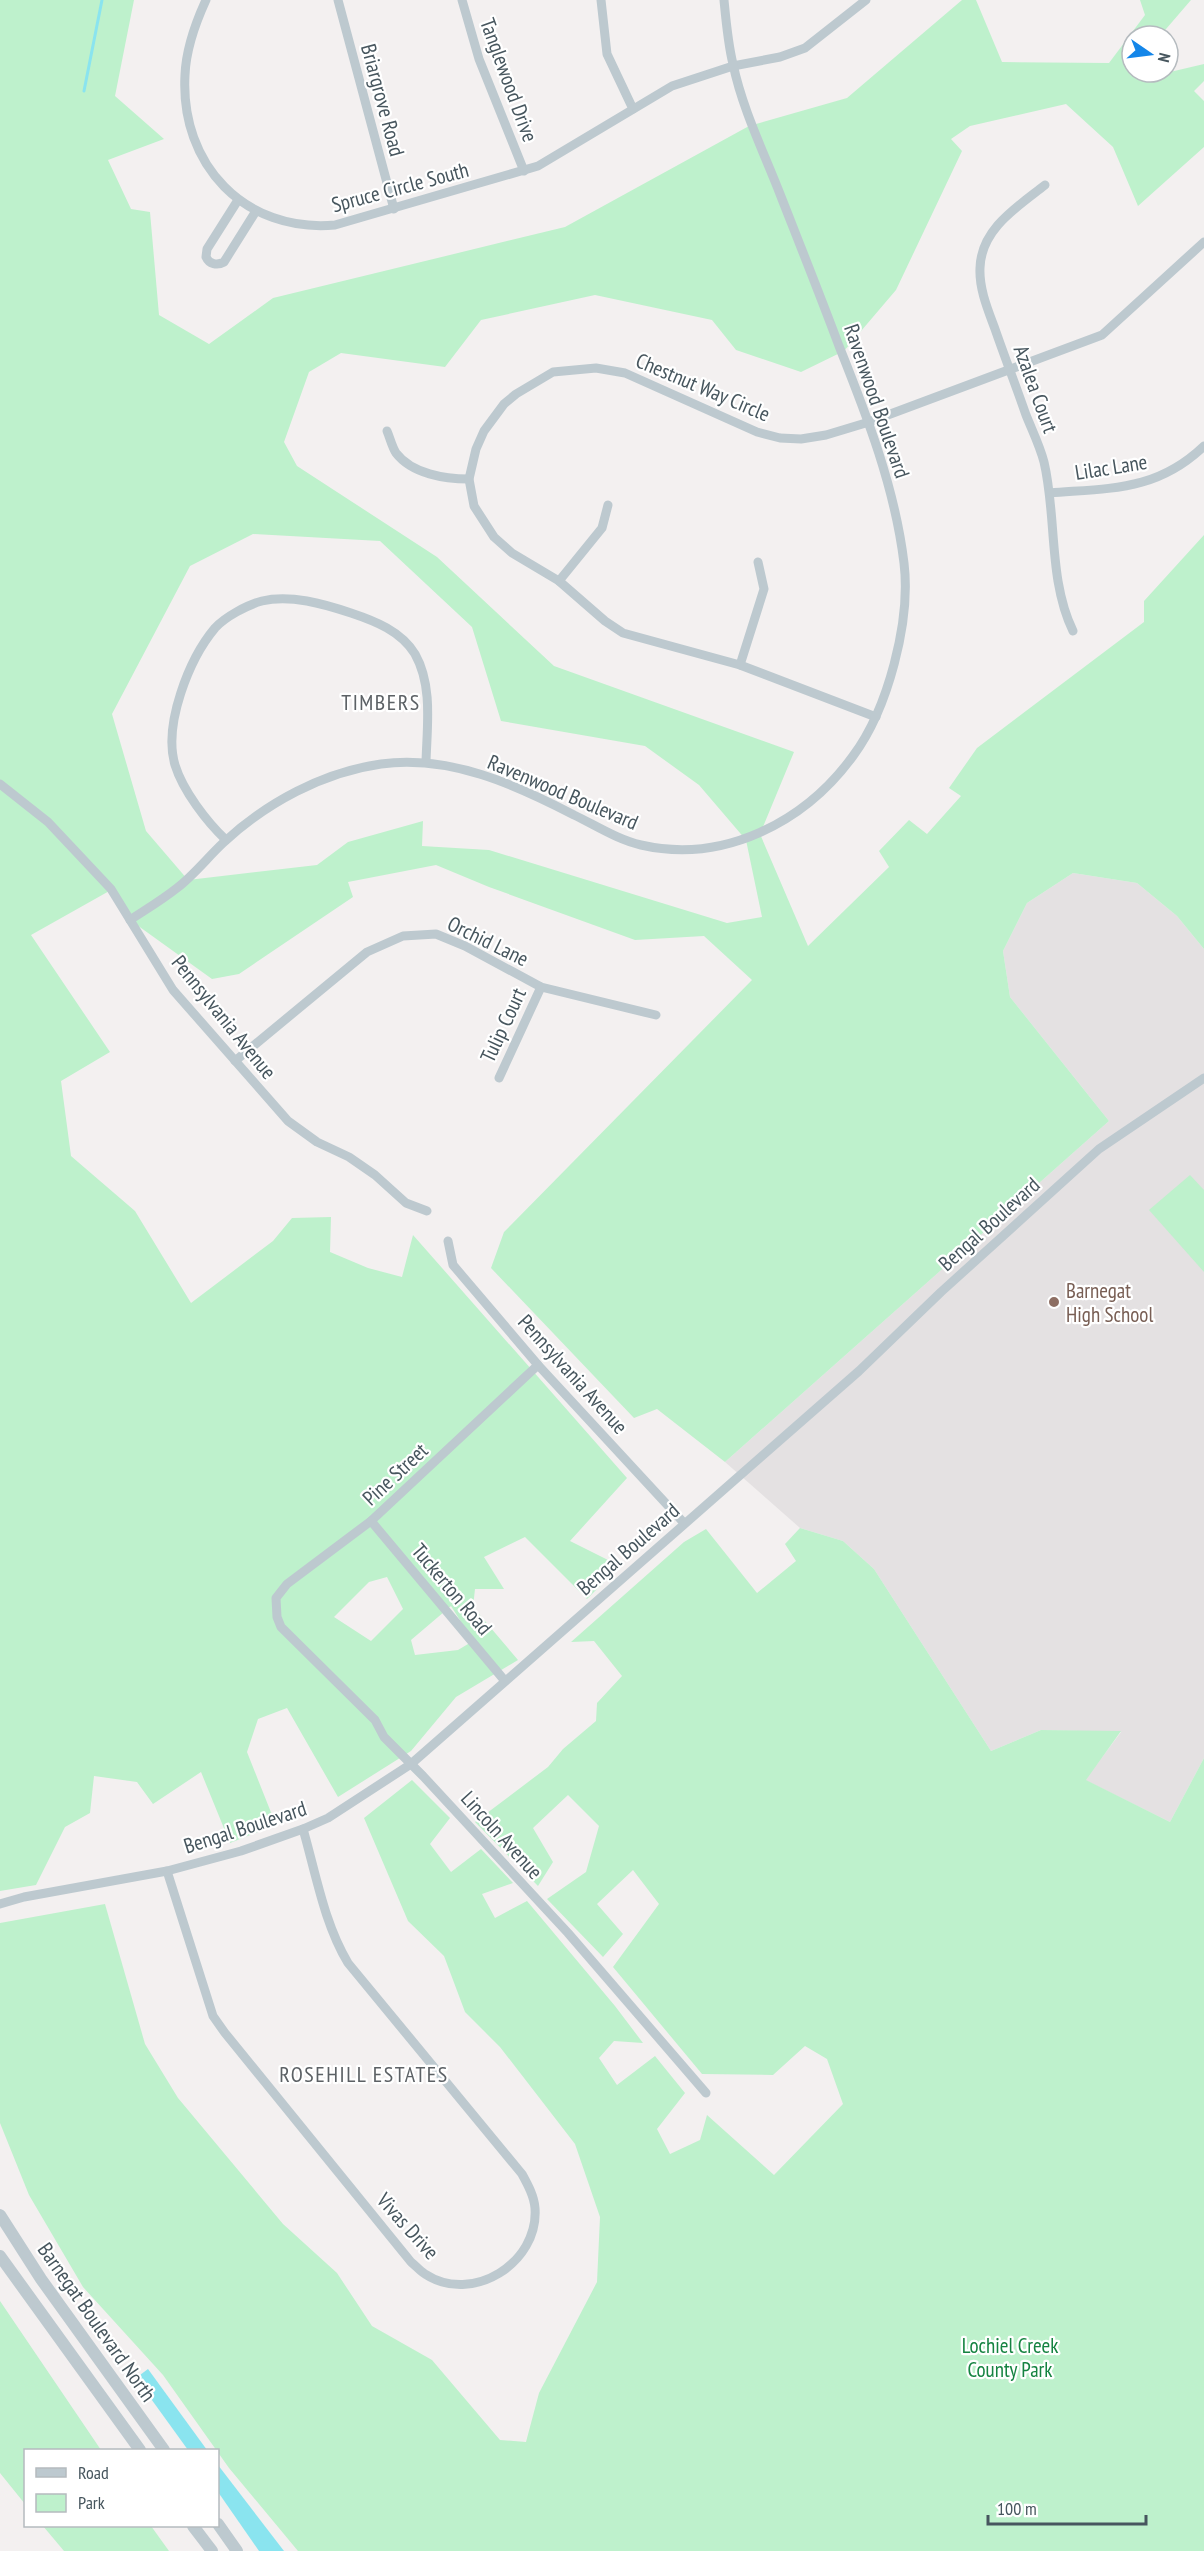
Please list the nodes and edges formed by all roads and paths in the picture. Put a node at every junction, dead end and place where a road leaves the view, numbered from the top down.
1 (206, 0) edge
2 (338, 0) edge
3 (462, 0) edge
4 (601, 0) edge
5 (724, 0) edge
6 (866, 0) edge
7 (733, 66) junction
8 (633, 109) junction
9 (524, 171) junction
10 (1045, 185) dead end
11 (238, 200) junction
12 (394, 209) junction
13 (256, 211) junction
14 (1204, 242) edge
15 (1009, 368) junction
16 (869, 422) junction
17 (387, 431) dead end
18 (1204, 446) edge
19 (470, 479) junction
20 (1050, 494) junction
21 (608, 505) dead end
22 (758, 562) dead end
23 (559, 581) junction
24 (1073, 631) dead end
25 (740, 665) junction
26 (876, 717) junction
27 (426, 762) junction
28 (0, 784) edge
29 (226, 840) junction
30 (130, 920) junction
31 (541, 987) junction
32 (656, 1015) dead end
33 (235, 1061) junction
34 (499, 1078) dead end
35 (1204, 1078) edge
36 (427, 1210) dead end
37 (448, 1241) dead end
38 (538, 1365) junction
39 (371, 1521) junction
40 (684, 1523) junction
41 (275, 1604) joint
42 (505, 1680) junction
43 (411, 1764) junction
44 (303, 1830) junction
45 (167, 1871) junction
46 (0, 1904) edge
47 (706, 2093) dead end
48 (0, 2215) edge
49 (0, 2256) edge
50 (139, 2449) edge
51 (163, 2449) edge
52 (219, 2525) edge
53 (194, 2527) edge
54 (212, 2551) edge
55 (237, 2551) edge

1 - 11 street, Spruce Circle South
2 - 12 street, Briargrove Road
3 - 9 street, Tanglewood Drive
4 - 8 street
5 - 7 street, Ravenwood Boulevard
6 - 7 street, Spruce Circle South
7 - 8 street, Spruce Circle South
7 - 16 street, Ravenwood Boulevard
8 - 9 street, Spruce Circle South
9 - 12 street, Spruce Circle South
10 - 15 street, Azalea Court
11 - 13 street, Spruce Circle South
11 - 13 street
12 - 13 street, Spruce Circle South
14 - 15 street, Chestnut Way Circle
15 - 16 street, Chestnut Way Circle
15 - 20 street, Azalea Court
16 - 19 street, Chestnut Way Circle
16 - 26 street, Ravenwood Boulevard
17 - 19 street
18 - 20 street, Lilac Lane
19 - 23 street, Chestnut Way Circle
20 - 24 street, Azalea Court
21 - 23 street
22 - 25 street
23 - 25 street, Chestnut Way Circle
25 - 26 street, Chestnut Way Circle
26 - 27 street, Ravenwood Boulevard
27 - 29 street, Ravenwood Boulevard
27 - 29 street
28 - 30 street, Pennsylvania Avenue
29 - 30 street, Ravenwood Boulevard
30 - 33 street, Pennsylvania Avenue
31 - 32 street, Orchid Lane
31 - 33 street, Orchid Lane
31 - 34 street, Tulip Court
33 - 36 street, Pennsylvania Avenue
35 - 40 street, Bengal Boulevard
37 - 38 street, Pennsylvania Avenue
38 - 39 street, Pine Street
38 - 40 street, Pennsylvania Avenue
39 - 41 street, Pine Street
39 - 42 street, Tuckerton Road
40 - 42 street, Bengal Boulevard
41 - 43 street, Lincoln Avenue
42 - 43 street, Bengal Boulevard
43 - 44 street, Bengal Boulevard
43 - 47 street, Lincoln Avenue
44 - 45 street, Bengal Boulevard
44 - 45 street, Vivas Drive
45 - 46 street, Bengal Boulevard
48 - 51 street, Barnegat Boulevard North
49 - 50 street, Barnegat Boulevard North
52 - 55 street
53 - 54 street

